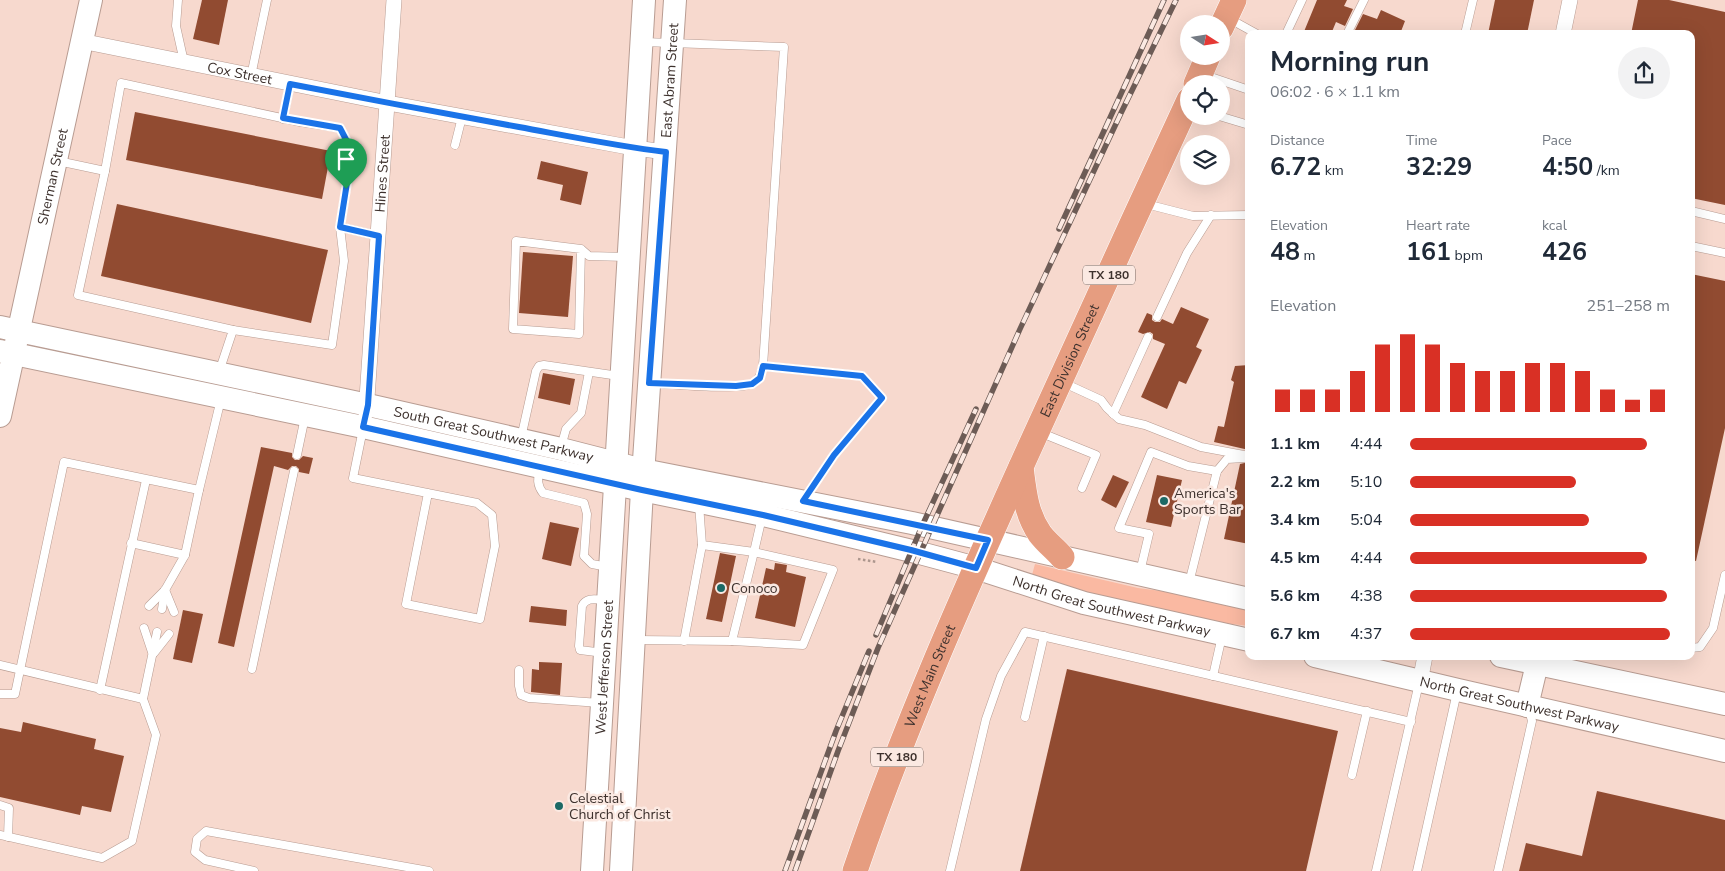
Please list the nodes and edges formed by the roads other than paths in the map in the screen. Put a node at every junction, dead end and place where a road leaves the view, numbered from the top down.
1 (91, 0) edge
2 (178, 0) edge
3 (267, 0) edge
4 (394, 0) edge
5 (644, 0) edge
6 (675, 0) edge
7 (1302, 0) edge
8 (1364, 0) edge
9 (1473, 0) edge
10 (1570, 0) edge
11 (1230, 17) edge
12 (1251, 30) edge
13 (1288, 30) edge
14 (1349, 30) edge
15 (1466, 30) edge
16 (1564, 30) edge
17 (81, 41) junction
18 (641, 42) junction
19 (673, 42) junction
20 (184, 62) junction
21 (251, 76) junction
22 (290, 84) junction
23 (1230, 89) edge
24 (1245, 90) edge
25 (388, 103) junction
26 (462, 117) junction
27 (283, 118) junction
28 (1230, 119) edge
29 (1180, 120) edge
30 (1245, 124) edge
31 (456, 145) dead end
32 (634, 148) junction
33 (666, 152) junction
34 (56, 160) junction
35 (106, 171) junction
36 (1142, 202) junction
37 (1695, 212) edge
38 (1245, 215) edge
39 (1211, 216) junction
40 (1725, 218) edge
41 (340, 227) junction
42 (379, 236) junction
43 (1695, 247) edge
44 (581, 249) junction
45 (1725, 253) edge
46 (628, 258) junction
47 (1157, 317) dead end
48 (10, 329) edge
49 (232, 330) junction
50 (1148, 337) dead end
51 (7, 352) edge
52 (763, 366) junction
53 (589, 372) junction
54 (219, 374) junction
55 (622, 376) junction
56 (1060, 381) junction
57 (649, 383) junction
58 (222, 398) junction
59 (1113, 414) junction
60 (305, 415) junction
61 (0, 416) edge
62 (365, 416) junction
63 (1038, 431) junction
64 (520, 440) junction
65 (561, 449) junction
66 (298, 455) dead end
67 (1245, 457) edge
68 (1245, 458) edge
69 (540, 466) junction
70 (1021, 467) junction
71 (294, 471) dead end
72 (1217, 471) junction
73 (616, 473) junction
74 (146, 480) junction
75 (642, 480) junction
76 (1082, 488) dead end
77 (198, 490) junction
78 (428, 493) junction
79 (803, 501) junction
80 (699, 502) junction
81 (763, 515) junction
82 (988, 540) junction
83 (131, 543) junction
84 (702, 545) junction
85 (754, 552) junction
86 (185, 555) junction
87 (1062, 557) junction
88 (610, 567) junction
89 (976, 568) junction
90 (1140, 574) junction
91 (1725, 575) edge
92 (1188, 585) junction
93 (165, 590) junction
94 (1245, 598) edge
95 (149, 606) dead end
96 (162, 609) dead end
97 (174, 612) dead end
98 (144, 628) dead end
99 (157, 632) dead end
100 (169, 634) dead end
101 (1222, 634) junction
102 (1044, 636) junction
103 (1245, 639) edge
104 (634, 640) junction
105 (684, 641) junction
106 (732, 641) junction
107 (1695, 648) edge
108 (152, 654) junction
109 (604, 659) junction
110 (1331, 660) edge
111 (1424, 660) edge
112 (1541, 660) edge
113 (0, 666) edge
114 (633, 668) junction
115 (252, 669) dead end
116 (518, 670) dead end
117 (21, 671) junction
118 (1212, 676) junction
119 (1420, 682) junction
120 (100, 690) junction
121 (1458, 690) junction
122 (0, 694) edge
123 (143, 699) junction
124 (602, 703) junction
125 (1725, 704) edge
126 (1527, 706) junction
127 (1367, 712) junction
128 (1025, 717) dead end
129 (1411, 722) junction
130 (1725, 751) edge
131 (1352, 775) dead end
132 (0, 805) edge
133 (4, 836) edge
134 (858, 869) edge
135 (254, 871) edge
136 (429, 871) edge
137 (598, 871) edge
138 (621, 871) edge
139 (950, 871) edge
140 (1376, 871) edge
141 (1417, 871) edge
142 (1498, 871) edge

1 - 17 main road, Sherman Street
2 - 20 lane
3 - 21 lane
4 - 25 street, Hines Street
5 - 18 main road
6 - 19 main road, East Abram Street
7 - 13 lane
8 - 14 lane
9 - 15 lane
10 - 16 street
11 - 12 lane
17 - 20 street, Cox Street
17 - 34 main road, Sherman Street
18 - 19 lane
18 - 32 main road
19 - 33 main road, East Abram Street
19 - 52 lane
20 - 21 street, Cox Street
21 - 22 street, Cox Street
22 - 25 street, Cox Street
22 - 27 lane
23 - 24 lane
25 - 26 street, Cox Street
25 - 42 street, Hines Street
26 - 31 lane
26 - 32 street, Cox Street
27 - 35 lane
27 - 41 lane
28 - 30 lane
29 - 36 main road, East Division Street / TX 180
32 - 33 street, Cox Street
32 - 46 main road
33 - 57 main road, East Abram Street
34 - 35 lane
34 - 48 main road, Sherman Street
35 - 49 lane
36 - 39 lane
36 - 56 main road, East Division Street / TX 180
37 - 40 lane
38 - 39 lane
39 - 47 lane
41 - 42 lane
41 - 49 lane
42 - 62 street, Hines Street
43 - 45 lane
44 - 44 lane
44 - 46 lane
46 - 55 main road
48 - 51 main road, Sherman Street
48 - 54 main road, South Great Southwest Parkway
49 - 54 lane
50 - 59 lane
51 - 58 main road, South Great Southwest Parkway
51 - 61 main road, Sherman Street
52 - 57 lane
52 - 79 lane
53 - 55 lane
53 - 64 lane
53 - 65 lane
54 - 62 main road, South Great Southwest Parkway
55 - 73 main road
56 - 59 lane
56 - 63 main road, East Division Street / TX 180
57 - 75 main road, East Abram Street
58 - 60 main road, South Great Southwest Parkway
58 - 77 lane
59 - 67 lane
60 - 62 main road, South Great Southwest Parkway
60 - 66 lane
62 - 64 main road, South Great Southwest Parkway
62 - 69 main road, South Great Southwest Parkway
62 - 78 lane
63 - 70 main road, East Division Street / TX 180
63 - 76 lane
64 - 65 main road, South Great Southwest Parkway
65 - 73 main road, South Great Southwest Parkway
68 - 72 lane
69 - 73 main road, South Great Southwest Parkway
69 - 88 lane
70 - 82 main road, East Division Street / TX 180
70 - 87 main road
71 - 115 lane
72 - 90 lane
72 - 92 lane
73 - 75 main road, South Great Southwest Parkway
73 - 88 main road, West Jefferson Street
74 - 77 lane
74 - 83 lane
74 - 117 lane
75 - 79 main road, South Great Southwest Parkway
75 - 80 main road, South Great Southwest Parkway
75 - 104 main road, West Jefferson Street
77 - 86 lane
78 - 78 lane
79 - 82 main road, South Great Southwest Parkway
80 - 81 main road, South Great Southwest Parkway
80 - 84 lane
81 - 85 lane
81 - 89 main road, South Great Southwest Parkway
82 - 87 main road
82 - 89 main road, West Main Street / TX 180
83 - 86 lane
83 - 120 lane
84 - 85 lane
84 - 105 lane
85 - 106 lane
85 - 106 lane
86 - 93 lane
87 - 90 main road
88 - 109 main road, West Jefferson Street
89 - 101 main road, North Great Southwest Parkway
89 - 134 main road, West Main Street / TX 180
90 - 92 main road
91 - 107 lane
92 - 94 main road
93 - 95 lane
93 - 96 lane
93 - 97 lane
98 - 108 lane
99 - 108 lane
100 - 108 lane
101 - 103 main road, North Great Southwest Parkway
101 - 118 lane
102 - 118 lane
102 - 128 lane
102 - 139 lane
104 - 105 lane
104 - 114 main road, West Jefferson Street
105 - 106 lane
108 - 123 lane
109 - 114 main road
109 - 124 main road, West Jefferson Street
110 - 119 main road, North Great Southwest Parkway
111 - 119 street
112 - 125 main road
112 - 126 main road
113 - 117 lane
114 - 138 main road, West Jefferson Street
116 - 124 lane
117 - 120 lane
117 - 122 lane
118 - 127 lane
119 - 121 main road, North Great Southwest Parkway
119 - 129 lane
120 - 123 lane
121 - 126 main road, North Great Southwest Parkway
121 - 141 lane
123 - 133 lane
124 - 137 main road, West Jefferson Street
126 - 130 main road, North Great Southwest Parkway
126 - 142 lane
127 - 129 lane
127 - 131 lane
129 - 140 lane
132 - 133 lane
135 - 136 lane

